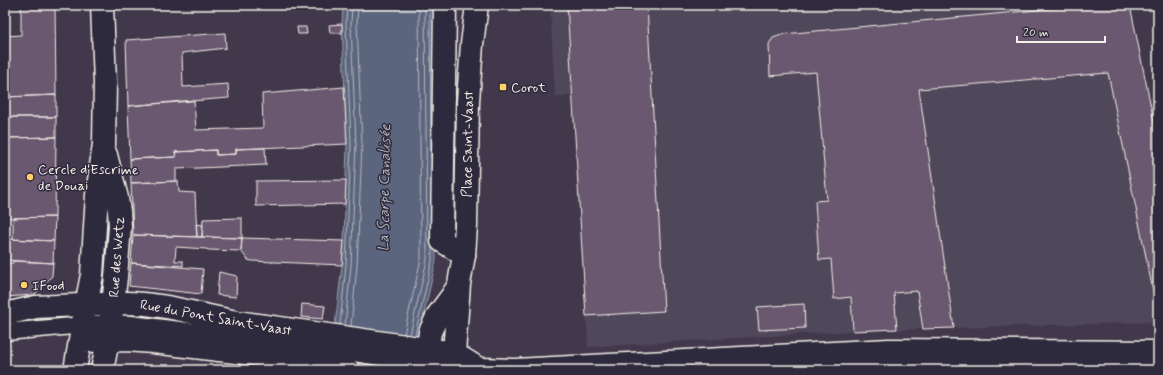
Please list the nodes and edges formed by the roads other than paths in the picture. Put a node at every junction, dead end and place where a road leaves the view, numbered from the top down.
1 (102, 5) edge
2 (445, 5) edge
3 (477, 5) edge
4 (104, 144) junction
5 (464, 255) junction
6 (459, 284) junction
7 (5, 314) edge
8 (111, 322) junction
9 (83, 324) junction
10 (5, 332) edge
11 (317, 348) junction
12 (1158, 349) edge
13 (423, 359) edge
14 (1158, 362) edge
15 (451, 363) edge
16 (478, 368) edge
17 (75, 370) edge
18 (102, 370) edge
19 (348, 370) edge
20 (703, 370) edge

1 - 4 street, Rue des Wetz
2 - 5 street
3 - 5 street, Place Saint-Vaast
4 - 8 street, Rue des Wetz
4 - 9 street, Rue des Wetz
5 - 6 street, Place Saint-Vaast
6 - 13 street, Place Saint-Vaast
6 - 15 street, Place Saint-Vaast
7 - 9 street
8 - 9 street, Rue du Pont Saint-Vaast
8 - 9 street
8 - 11 street, Rue du Pont Saint-Vaast
8 - 11 street, Rue du Pont Saint-Vaast
8 - 18 street, Rue des Wetz
9 - 10 lane
9 - 17 street, Rue des Wetz
11 - 13 street
11 - 19 street
12 - 16 lane
13 - 15 street
14 - 20 street
15 - 16 street

